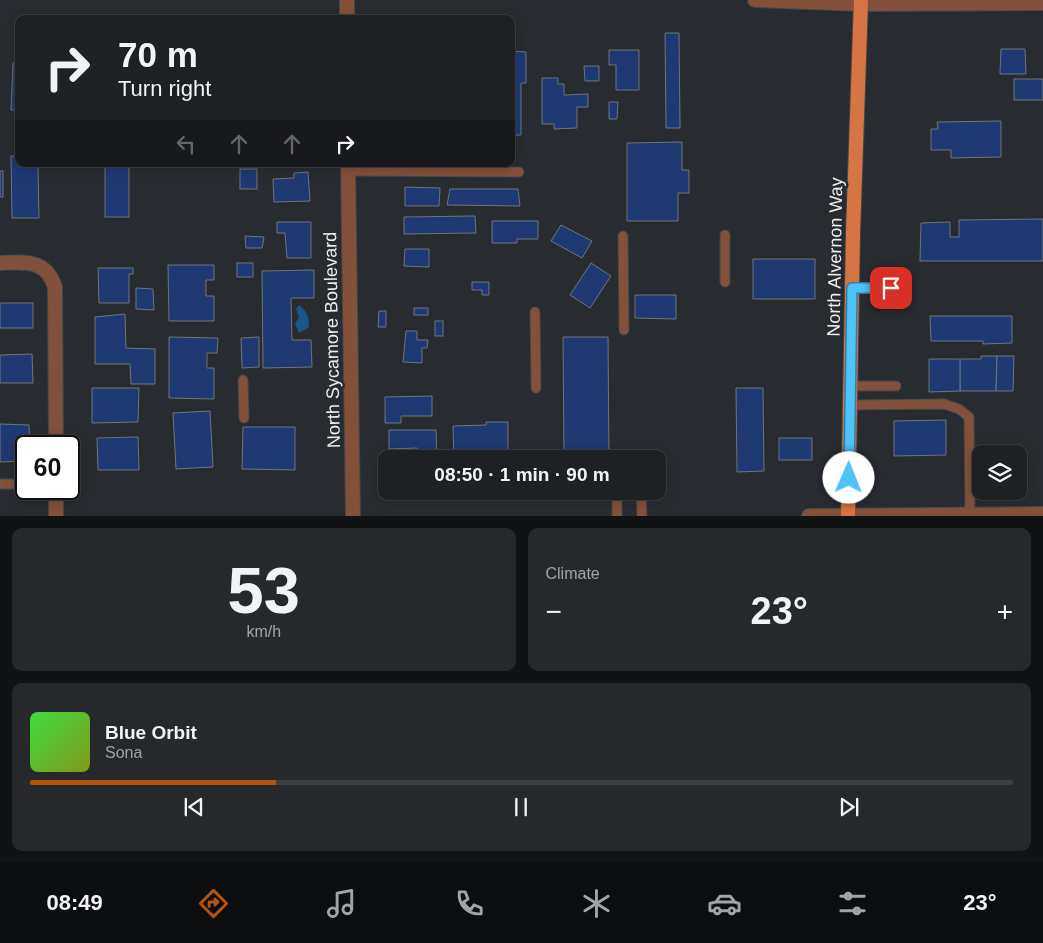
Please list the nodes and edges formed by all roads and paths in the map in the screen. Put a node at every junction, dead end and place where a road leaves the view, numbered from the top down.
1 (347, 0) edge
2 (755, 0) edge
3 (772, 0) edge
4 (861, 2) edge
5 (1039, 2) edge
6 (347, 15) edge
7 (348, 168) edge
8 (519, 172) dead end
9 (725, 235) dead end
10 (623, 236) dead end
11 (0, 263) edge
12 (725, 282) dead end
13 (852, 288) junction
14 (902, 288) dead end
15 (535, 312) dead end
16 (624, 330) dead end
17 (243, 380) dead end
18 (851, 386) junction
19 (896, 386) dead end
20 (536, 388) dead end
21 (850, 405) junction
22 (244, 418) dead end
23 (56, 435) edge
24 (0, 484) edge
25 (15, 484) edge
26 (56, 500) edge
27 (617, 500) edge
28 (641, 500) edge
29 (848, 515) edge
30 (970, 515) edge
31 (1043, 515) edge
32 (56, 516) edge
33 (353, 516) edge
34 (617, 516) edge
35 (642, 516) edge
36 (809, 516) edge

1 - 6 street
2 - 3 street
3 - 4 street
4 - 5 street
4 - 13 main road, North Alvernon Way
7 - 8 lane
7 - 33 street, North Sycamore Boulevard
9 - 12 lane
10 - 16 lane
11 - 23 street
13 - 14 lane
13 - 18 main road, North Alvernon Way
15 - 20 lane
17 - 22 lane
18 - 19 lane
18 - 21 main road, North Alvernon Way
21 - 29 main road, North Alvernon Way
21 - 30 lane
24 - 25 lane
26 - 32 street
27 - 34 lane
28 - 35 lane
29 - 30 street
29 - 36 street
30 - 31 street

